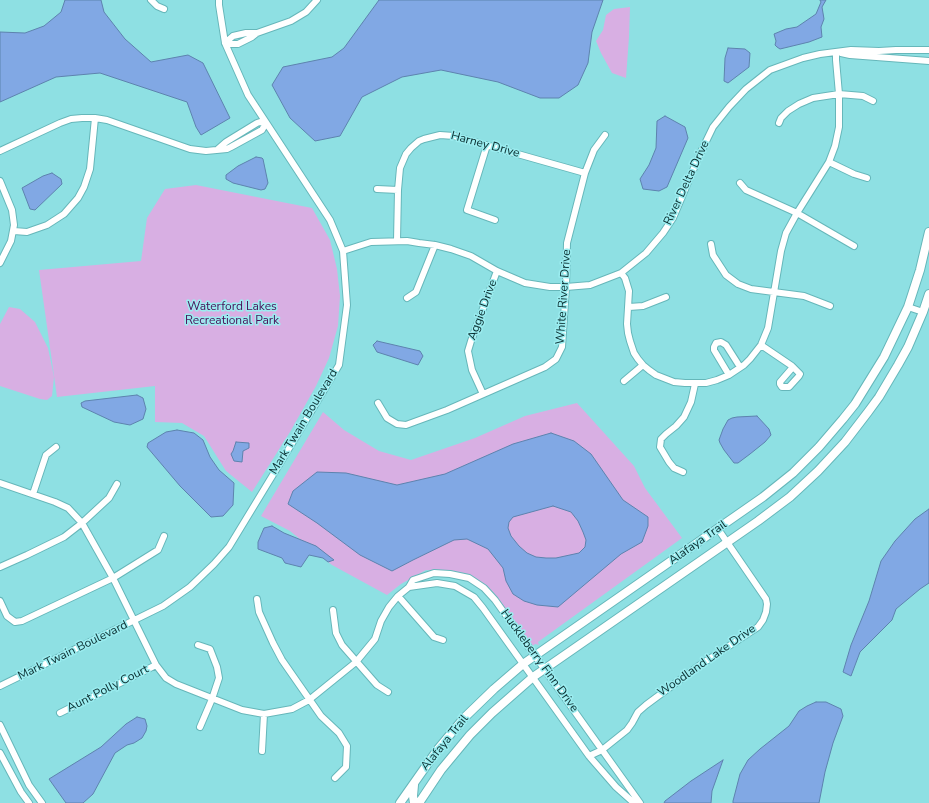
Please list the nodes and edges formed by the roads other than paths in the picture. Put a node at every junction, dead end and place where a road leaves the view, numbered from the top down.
1 (152, 0) edge
2 (219, 0) edge
3 (317, 0) edge
4 (164, 9) dead end
5 (226, 43) junction
6 (929, 50) edge
7 (836, 52) junction
8 (929, 61) edge
9 (839, 94) junction
10 (873, 101) dead end
11 (95, 118) junction
12 (266, 123) junction
13 (780, 123) dead end
14 (605, 136) dead end
15 (487, 146) junction
16 (0, 151) edge
17 (830, 162) junction
18 (585, 173) junction
19 (867, 178) dead end
20 (0, 182) edge
21 (740, 182) dead end
22 (377, 189) dead end
23 (398, 190) junction
24 (797, 212) junction
25 (495, 220) dead end
26 (14, 231) junction
27 (929, 232) edge
28 (396, 242) junction
29 (711, 244) dead end
30 (435, 245) junction
31 (854, 246) dead end
32 (343, 251) junction
33 (0, 263) edge
34 (497, 271) junction
35 (620, 272) junction
36 (566, 287) junction
37 (774, 292) junction
38 (929, 294) edge
39 (666, 297) dead end
40 (407, 298) dead end
41 (830, 306) dead end
42 (908, 306) junction
43 (629, 307) junction
44 (923, 312) junction
45 (761, 345) junction
46 (643, 365) junction
47 (740, 367) junction
48 (792, 367) junction
49 (729, 375) junction
50 (624, 381) dead end
51 (695, 384) junction
52 (483, 394) junction
53 (378, 403) dead end
54 (56, 447) dead end
55 (683, 472) dead end
56 (0, 483) edge
57 (117, 484) dead end
58 (33, 494) junction
59 (82, 523) junction
60 (718, 529) junction
61 (164, 536) dead end
62 (727, 542) junction
63 (0, 567) edge
64 (113, 578) junction
65 (409, 587) junction
66 (398, 596) junction
67 (257, 599) dead end
68 (0, 601) edge
69 (333, 610) dead end
70 (135, 621) junction
71 (443, 640) dead end
72 (198, 645) dead end
73 (535, 656) junction
74 (356, 662) junction
75 (523, 664) junction
76 (156, 665) junction
77 (545, 669) junction
78 (533, 677) junction
79 (0, 686) edge
80 (388, 692) dead end
81 (212, 699) junction
82 (309, 700) junction
83 (60, 714) dead end
84 (264, 714) junction
85 (0, 726) edge
86 (200, 727) dead end
87 (602, 750) junction
88 (262, 751) dead end
89 (0, 753) edge
90 (589, 756) junction
91 (335, 778) dead end
92 (415, 782) junction
93 (29, 803) edge
94 (42, 803) edge
95 (400, 803) edge
96 (414, 803) edge
97 (419, 803) edge
98 (634, 803) edge
99 (640, 803) edge

1 - 4 street
2 - 5 street, Mark Twain Boulevard
3 - 5 street
5 - 12 street, Mark Twain Boulevard
6 - 7 street, River Delta Drive
7 - 8 street, River Delta Drive
7 - 9 street
7 - 35 street, River Delta Drive
9 - 10 street
9 - 13 street
9 - 17 street
11 - 12 street
11 - 16 street
11 - 26 street
12 - 32 street, Mark Twain Boulevard
14 - 18 street, White River Drive
15 - 18 street, Harney Drive
15 - 23 street, Harney Drive
15 - 25 street
17 - 19 street
17 - 24 street
18 - 36 street, White River Drive
20 - 26 street
21 - 24 street
22 - 23 street
23 - 28 street, Harney Drive
24 - 31 street
24 - 37 street
26 - 33 street
27 - 42 main road, Alafaya Trail
28 - 30 street, River Delta Drive
28 - 32 street, River Delta Drive
29 - 37 street
30 - 34 street, River Delta Drive
30 - 40 street
32 - 70 street, Mark Twain Boulevard
34 - 36 street, River Delta Drive
34 - 52 street, Aggie Drive
35 - 36 street, River Delta Drive
35 - 43 street
36 - 52 street, White River Drive
37 - 41 street
37 - 45 street
38 - 44 main road, Alafaya Trail
39 - 43 street
42 - 44 street
42 - 60 main road, Alafaya Trail
43 - 46 street
44 - 62 main road, Alafaya Trail
45 - 47 street
45 - 48 street
46 - 50 street
46 - 51 street
47 - 49 street
47 - 49 street
48 - 48 street
49 - 51 street
51 - 55 street
52 - 53 street, White River Drive
54 - 58 street
56 - 58 street, Huckleberry Finn Drive
57 - 59 street
58 - 59 street, Huckleberry Finn Drive
59 - 63 street
59 - 64 street, Huckleberry Finn Drive
60 - 62 street, Woodland Lake Drive
60 - 73 main road, Alafaya Trail
61 - 64 street
62 - 77 main road, Alafaya Trail
62 - 87 street, Woodland Lake Drive
64 - 68 street
64 - 70 street, Huckleberry Finn Drive
65 - 66 street, Huckleberry Finn Drive
65 - 73 street, Huckleberry Finn Drive
65 - 75 street, Huckleberry Finn Drive
66 - 71 street
66 - 74 street, Huckleberry Finn Drive
67 - 82 street
69 - 74 street
70 - 76 street, Huckleberry Finn Drive
70 - 79 street, Mark Twain Boulevard
72 - 81 street
73 - 75 main road, Alafaya Trail
73 - 77 street, Huckleberry Finn Drive
74 - 80 street
74 - 82 street, Huckleberry Finn Drive
75 - 78 street, Huckleberry Finn Drive
75 - 92 main road, Alafaya Trail
76 - 81 street, Huckleberry Finn Drive
76 - 83 street, Aunt Polly Court
77 - 78 main road, Alafaya Trail
77 - 87 street, Huckleberry Finn Drive
78 - 90 street, Huckleberry Finn Drive
78 - 97 main road, Alafaya Trail
81 - 84 street, Huckleberry Finn Drive
81 - 86 street
82 - 84 street, Huckleberry Finn Drive
82 - 91 street
84 - 88 street
85 - 94 street
87 - 90 street, Woodland Lake Drive
87 - 99 street, Huckleberry Finn Drive
89 - 93 street
90 - 98 street, Huckleberry Finn Drive
92 - 95 main road, Alafaya Trail
92 - 96 main road

